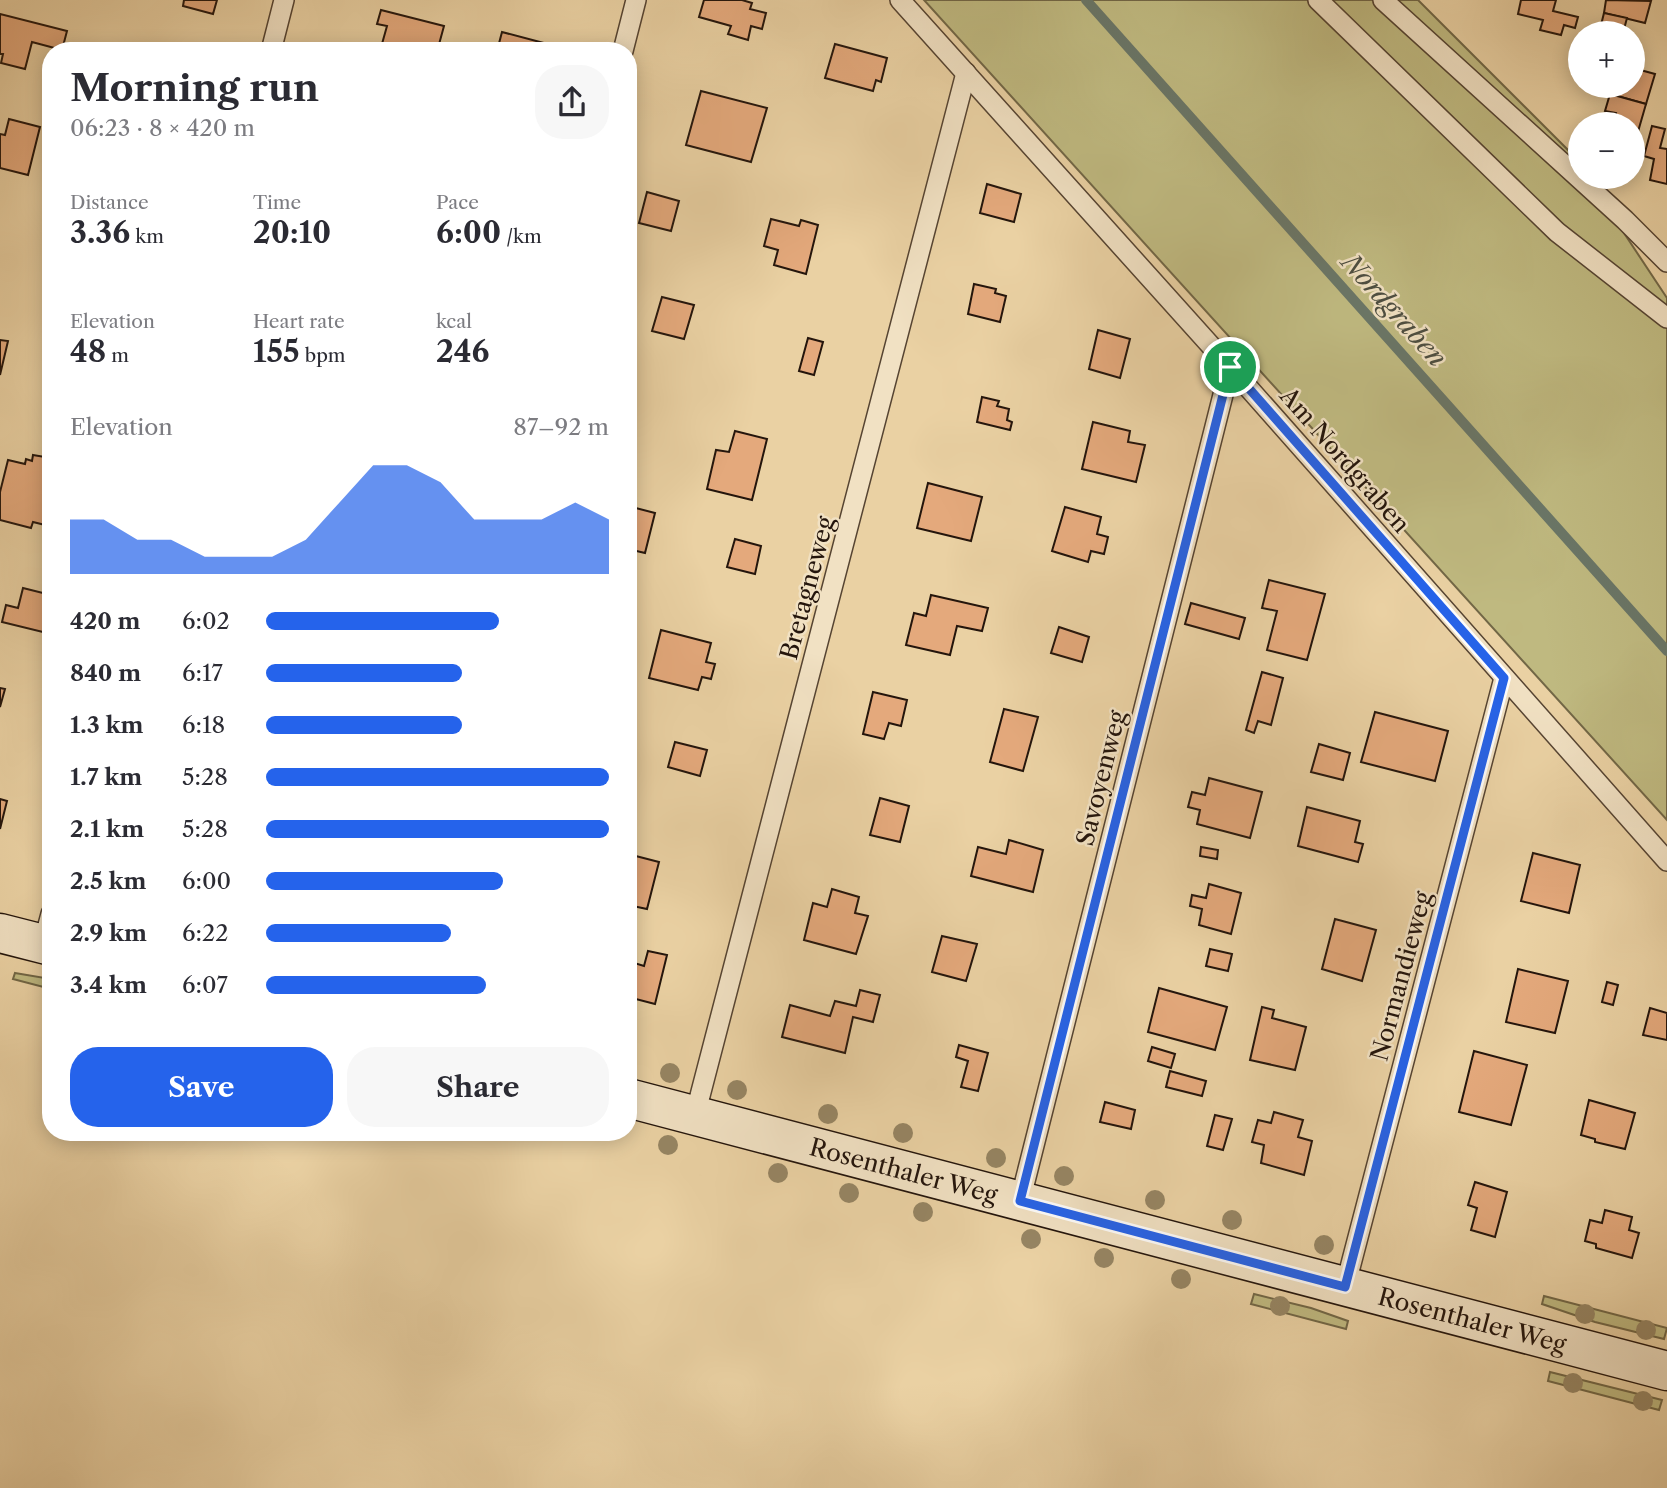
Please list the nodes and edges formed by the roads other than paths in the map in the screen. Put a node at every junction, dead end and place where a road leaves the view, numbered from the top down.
1 (284, 0) edge
2 (636, 0) edge
3 (900, 0) edge
4 (1318, 0) edge
5 (1383, 0) edge
6 (273, 42) edge
7 (625, 42) edge
8 (966, 73) junction
9 (1667, 262) edge
10 (1667, 318) edge
11 (1230, 367) junction
12 (1504, 678) junction
13 (1667, 861) edge
14 (0, 933) edge
15 (42, 934) edge
16 (637, 1100) edge
17 (695, 1115) junction
18 (1020, 1201) junction
19 (1345, 1287) junction
20 (1667, 1371) edge

1 - 6 lane
2 - 7 lane
3 - 8 lane, Am Nordgraben
4 - 10 lane
5 - 9 lane
8 - 11 lane, Am Nordgraben
8 - 17 lane, Bretagneweg
11 - 12 lane, Am Nordgraben
11 - 18 lane, Savoyenweg
12 - 13 lane, Am Nordgraben
12 - 19 lane, Normandieweg
14 - 15 main road
16 - 17 main road, Rosenthaler Weg
17 - 18 main road, Rosenthaler Weg
18 - 19 main road, Rosenthaler Weg
19 - 20 main road, Rosenthaler Weg

